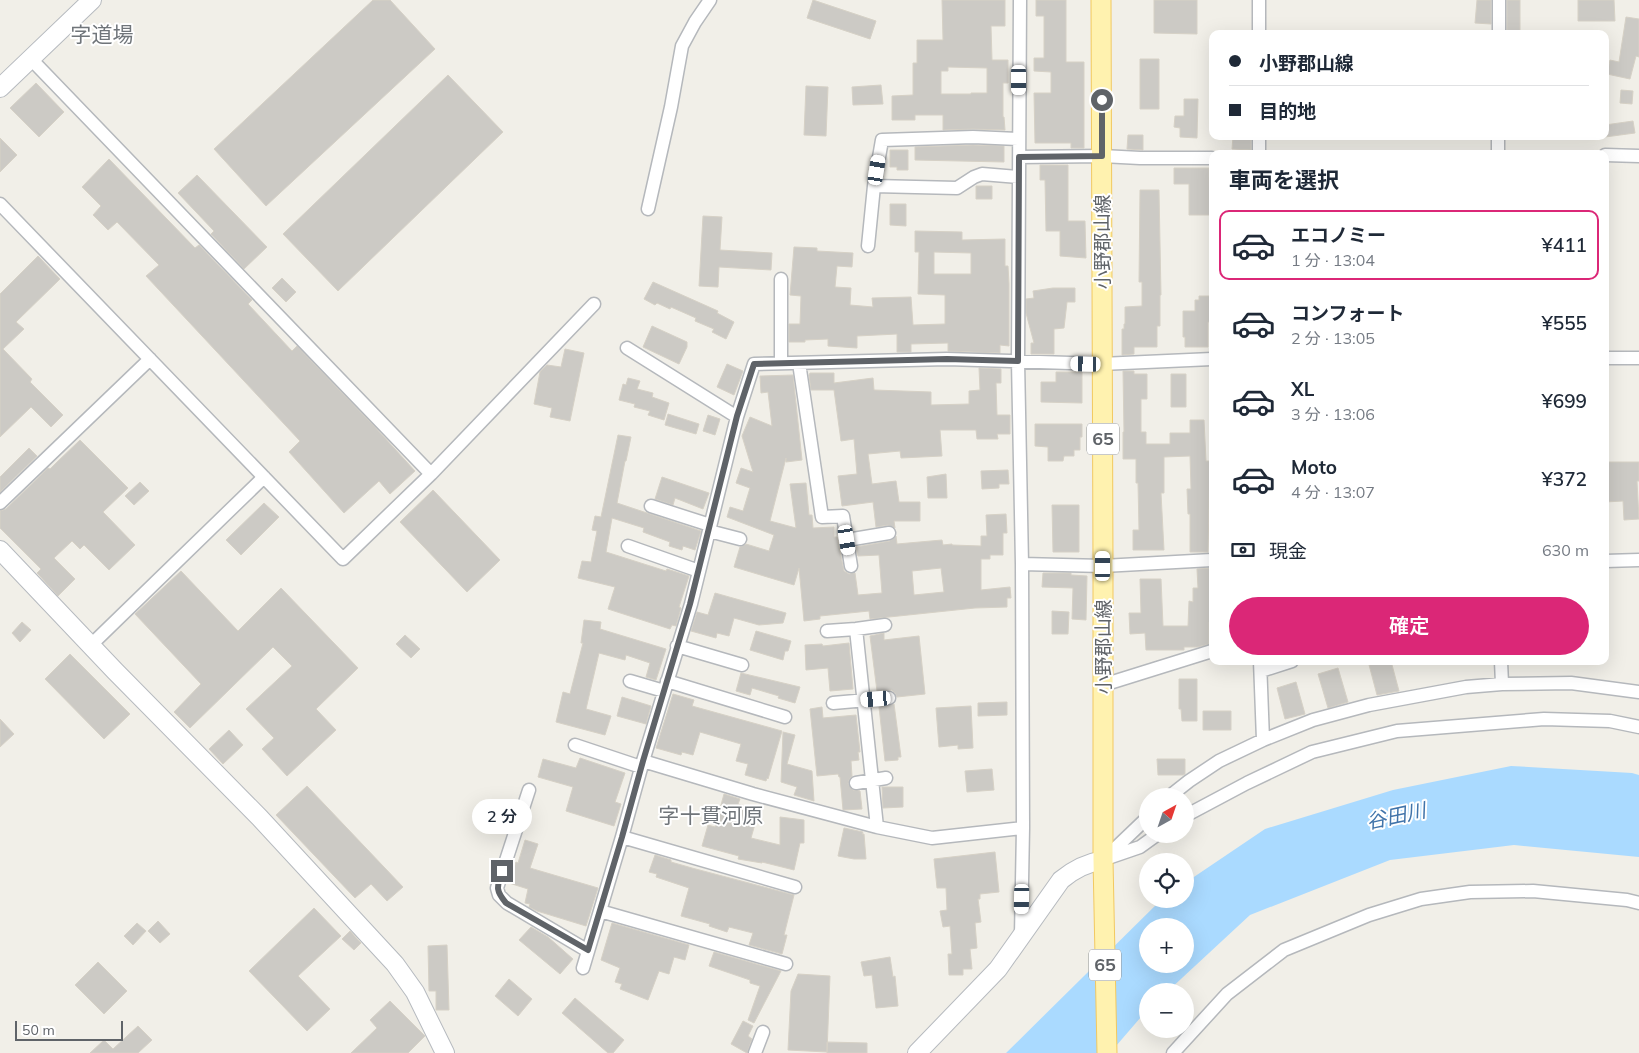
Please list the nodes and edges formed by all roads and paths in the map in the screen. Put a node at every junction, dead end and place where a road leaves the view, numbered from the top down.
1 (92, 0) edge
2 (710, 0) edge
3 (1020, 0) edge
4 (1100, 0) edge
5 (1259, 0) edge
6 (1499, 0) edge
7 (1259, 30) edge
8 (1499, 30) edge
9 (30, 58) junction
10 (0, 88) edge
11 (1019, 139) junction
12 (1609, 155) edge
13 (1102, 156) junction
14 (1639, 156) edge
15 (1019, 157) junction
16 (1209, 158) edge
17 (1019, 177) junction
18 (874, 186) junction
19 (0, 204) edge
20 (648, 210) dead end
21 (868, 246) dead end
22 (781, 279) dead end
23 (594, 304) dead end
24 (627, 348) dead end
25 (1609, 358) edge
26 (1639, 358) edge
27 (150, 359) junction
28 (1209, 359) edge
29 (1018, 361) junction
30 (799, 363) junction
31 (781, 364) junction
32 (1101, 364) junction
33 (737, 416) junction
34 (431, 474) junction
35 (264, 477) junction
36 (0, 503) edge
37 (651, 506) dead end
38 (710, 528) junction
39 (889, 533) dead end
40 (740, 539) dead end
41 (847, 540) junction
42 (628, 546) dead end
43 (0, 550) edge
44 (1209, 560) edge
45 (1639, 560) edge
46 (1609, 561) edge
47 (1022, 564) junction
48 (851, 566) dead end
49 (1103, 566) junction
50 (699, 571) junction
51 (885, 625) dead end
52 (856, 629) junction
53 (828, 631) dead end
54 (90, 645) junction
55 (677, 646) junction
56 (1209, 652) edge
57 (742, 665) dead end
58 (1501, 665) edge
59 (1260, 666) edge
60 (630, 681) dead end
61 (1502, 684) junction
62 (1104, 685) junction
63 (665, 686) junction
64 (1639, 692) edge
65 (889, 698) dead end
66 (864, 700) junction
67 (833, 703) dead end
68 (784, 717) dead end
69 (1639, 728) edge
70 (1263, 740) junction
71 (575, 745) dead end
72 (642, 764) junction
73 (886, 778) dead end
74 (872, 781) junction
75 (856, 783) dead end
76 (1180, 788) edge
77 (528, 790) dead end
78 (1194, 811) edge
79 (1139, 826) edge
80 (877, 827) junction
81 (1023, 828) junction
82 (622, 837) junction
83 (1146, 843) edge
84 (1103, 868) junction
85 (795, 887) dead end
86 (1639, 903) edge
87 (600, 911) junction
88 (1021, 935) junction
89 (588, 950) junction
90 (786, 964) dead end
91 (583, 968) dead end
92 (763, 1032) dead end
93 (445, 1053) edge
94 (755, 1053) edge
95 (917, 1053) edge
96 (1107, 1053) edge
97 (1173, 1053) edge

1 - 9 street
2 - 20 street
3 - 11 street
4 - 13 main road, 小野郡山線 / 65
5 - 7 street
6 - 8 street
9 - 10 street
9 - 34 street
11 - 15 street
11 - 18 street
12 - 14 street
13 - 15 street
13 - 16 street
13 - 32 main road, 小野郡山線 / 65
15 - 17 street
17 - 18 street
17 - 29 street
18 - 21 street
19 - 27 street
22 - 31 street
23 - 34 street
24 - 33 street
25 - 26 street
27 - 35 street
27 - 36 street
28 - 32 street
29 - 30 street
29 - 32 street
29 - 47 street
30 - 31 street
30 - 41 street
31 - 33 street
32 - 49 main road, 小野郡山線 / 65
33 - 38 street
34 - 35 street
35 - 54 street
37 - 38 street
38 - 40 street
38 - 50 street
39 - 41 street
41 - 48 street
42 - 50 street
43 - 54 street
44 - 49 street
45 - 46 street
47 - 49 street
47 - 81 street
49 - 62 main road, 小野郡山線 / 65
50 - 55 street
51 - 52 street
52 - 53 street
52 - 66 street
54 - 93 street
55 - 57 street
55 - 63 street
56 - 62 street
58 - 61 street
59 - 70 street
60 - 63 street
61 - 64 street
61 - 70 street
62 - 84 main road, 小野郡山線 / 65
63 - 68 street
63 - 72 street
65 - 66 street
66 - 67 street
66 - 74 street
69 - 78 street
70 - 76 street
71 - 72 street
72 - 80 street
72 - 82 street
73 - 74 street
74 - 75 street
74 - 80 street
77 - 89 street
79 - 84 street
80 - 81 street
81 - 88 street
82 - 85 street
82 - 87 street
83 - 84 street
84 - 88 street
84 - 96 main road, 小野郡山線 / 65
86 - 97 street
87 - 89 street
87 - 90 street
88 - 95 street
89 - 91 street
92 - 94 street

